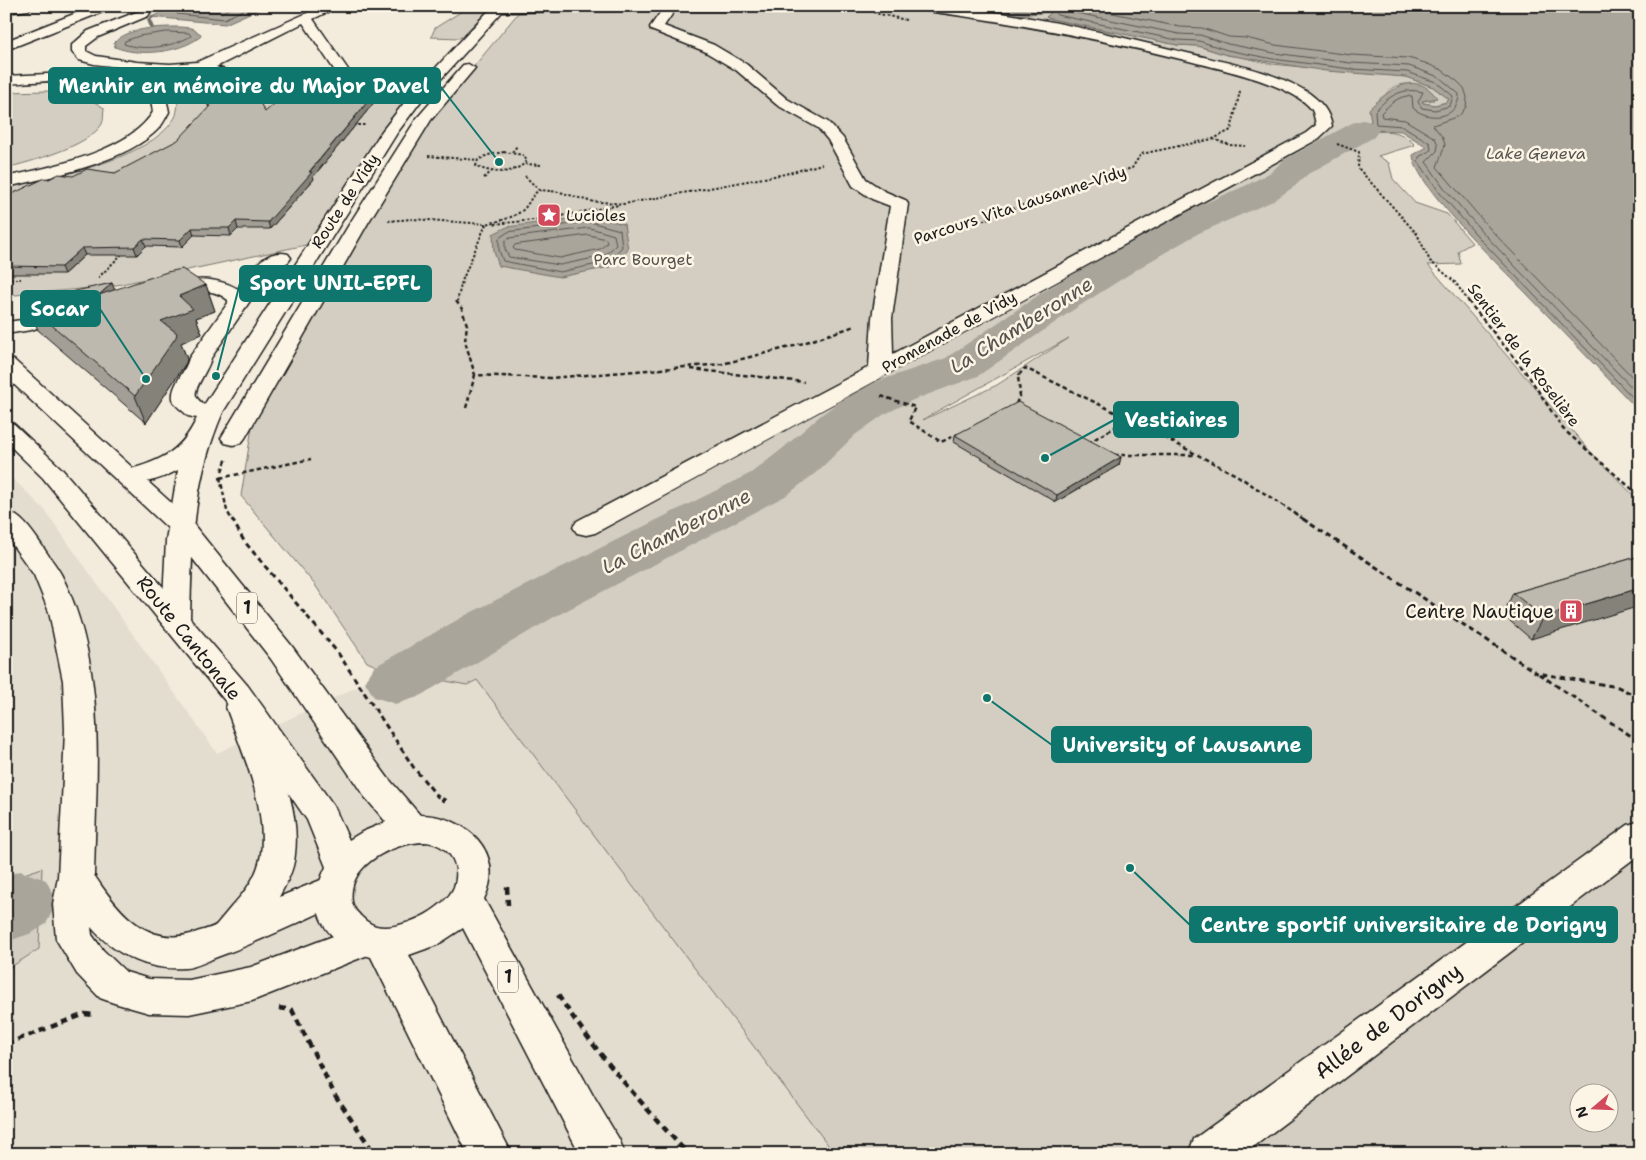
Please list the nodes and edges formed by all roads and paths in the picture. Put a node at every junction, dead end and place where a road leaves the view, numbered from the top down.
1 (28, 6) edge
2 (78, 6) edge
3 (106, 6) edge
4 (334, 6) edge
5 (746, 6) edge
6 (856, 6) edge
7 (920, 6) edge
8 (500, 7) edge
9 (519, 7) edge
10 (672, 7) edge
11 (6, 9) edge
12 (144, 13) dead end
13 (308, 16) junction
14 (909, 20) dead end
15 (6, 35) edge
16 (6, 46) edge
17 (97, 48) dead end
18 (78, 50) junction
19 (210, 63) junction
20 (344, 74) junction
21 (6, 80) edge
22 (1240, 89) dead end
23 (423, 91) junction
24 (347, 125) edge
25 (395, 125) junction
26 (517, 146) dead end
27 (1352, 148) dead end
28 (512, 152) junction
29 (402, 155) junction
30 (845, 158) junction
31 (478, 160) junction
32 (525, 164) junction
33 (543, 165) dead end
34 (491, 171) junction
35 (525, 176) dead end
36 (484, 178) dead end
37 (6, 182) edge
38 (539, 190) junction
39 (624, 204) junction
40 (360, 223) junction
41 (486, 224) junction
42 (894, 246) junction
43 (125, 251) edge
44 (281, 258) dead end
45 (98, 278) dead end
46 (6, 279) edge
47 (21, 279) dead end
48 (146, 295) edge
49 (238, 304) junction
50 (91, 307) edge
51 (882, 318) junction
52 (6, 328) edge
53 (6, 365) edge
54 (683, 368) junction
55 (880, 370) junction
56 (475, 375) junction
57 (852, 386) junction
58 (1016, 404) junction
59 (915, 407) dead end
60 (466, 408) dead end
61 (1008, 408) edge
62 (1024, 408) edge
63 (196, 411) dead end
64 (1129, 419) junction
65 (6, 428) edge
66 (958, 434) edge
67 (198, 438) junction
68 (233, 438) joint
69 (1080, 439) edge
70 (1088, 443) junction
71 (1083, 446) edge
72 (1095, 447) edge
73 (1110, 455) edge
74 (1198, 455) junction
75 (311, 459) dead end
76 (129, 477) junction
77 (220, 478) junction
78 (1640, 496) edge
79 (6, 519) edge
80 (180, 525) junction
81 (586, 527) dead end
82 (176, 620) junction
83 (1538, 673) junction
84 (236, 694) junction
85 (1640, 698) edge
86 (1640, 742) edge
87 (449, 804) dead end
88 (412, 829) junction
89 (1640, 835) edge
90 (76, 877) junction
91 (338, 879) junction
92 (507, 881) dead end
93 (465, 901) junction
94 (510, 914) dead end
95 (228, 937) junction
96 (374, 941) junction
97 (554, 989) dead end
98 (273, 1008) dead end
99 (86, 1014) dead end
100 (6, 1044) edge
101 (375, 1154) edge
102 (491, 1154) edge
103 (604, 1154) edge
104 (688, 1154) edge
105 (1209, 1154) edge

1 - 11 main road
2 - 15 main road
3 - 16 main road
4 - 13 main road
5 - 10 main road
6 - 14 path
7 - 55 main road, Promenade de Vidy
8 - 9 main road
8 - 23 main road, Route de Vidy
9 - 10 main road
9 - 29 main road
10 - 30 main road, Parcours Vita Lausanne-Vidy
12 - 18 main road
13 - 19 main road
13 - 20 main road
17 - 18 main road
18 - 19 main road
19 - 20 main road
20 - 23 main road
21 - 37 main road
22 - 42 path, Parcours Vita Lausanne-Vidy
23 - 25 main road, Route de Vidy
24 - 25 path
25 - 67 main road, Route de Vidy
26 - 28 path
27 - 78 path, Sentier de la Roselière
28 - 31 path
28 - 32 path
29 - 31 path
29 - 40 main road
30 - 39 path
30 - 42 main road, Parcours Vita Lausanne-Vidy
31 - 34 path
32 - 33 path
32 - 34 path
34 - 36 path
35 - 38 path
38 - 39 path
38 - 41 path
39 - 41 path
40 - 41 path
40 - 68 main road
41 - 56 path
42 - 51 main road, Parcours Vita Lausanne-Vidy
43 - 45 path
44 - 49 main road
46 - 47 path
48 - 49 main road
49 - 63 main road
50 - 52 main road
51 - 54 path
51 - 55 main road, Parcours Vita Lausanne-Vidy
53 - 76 main road, 1
54 - 56 path
54 - 57 path
55 - 57 main road, Promenade de Vidy
56 - 60 path
57 - 81 main road, Promenade de Vidy
58 - 61 path
58 - 62 path
58 - 64 path
59 - 66 path
64 - 70 path
64 - 74 path
65 - 82 main road, Route Cantonale
67 - 76 main road, Route de Vidy
67 - 80 main road, Route de Vidy
68 - 77 path
69 - 70 path
70 - 71 path
70 - 72 path
73 - 74 path
74 - 83 path
75 - 77 path
76 - 80 main road, 1
77 - 87 path
79 - 90 main road
80 - 82 main road, Route de Vidy
80 - 88 main road, 1
82 - 84 main road, Route Cantonale
83 - 85 path
83 - 86 path
84 - 91 main road, Route Cantonale
84 - 95 main road
88 - 91 main road
88 - 93 main road
89 - 105 main road, Allée de Dorigny
90 - 95 main road
90 - 96 main road
91 - 95 main road
91 - 96 main road
92 - 94 path
93 - 96 main road
93 - 103 main road, 1
96 - 102 main road
97 - 104 path
98 - 101 path
99 - 100 path

